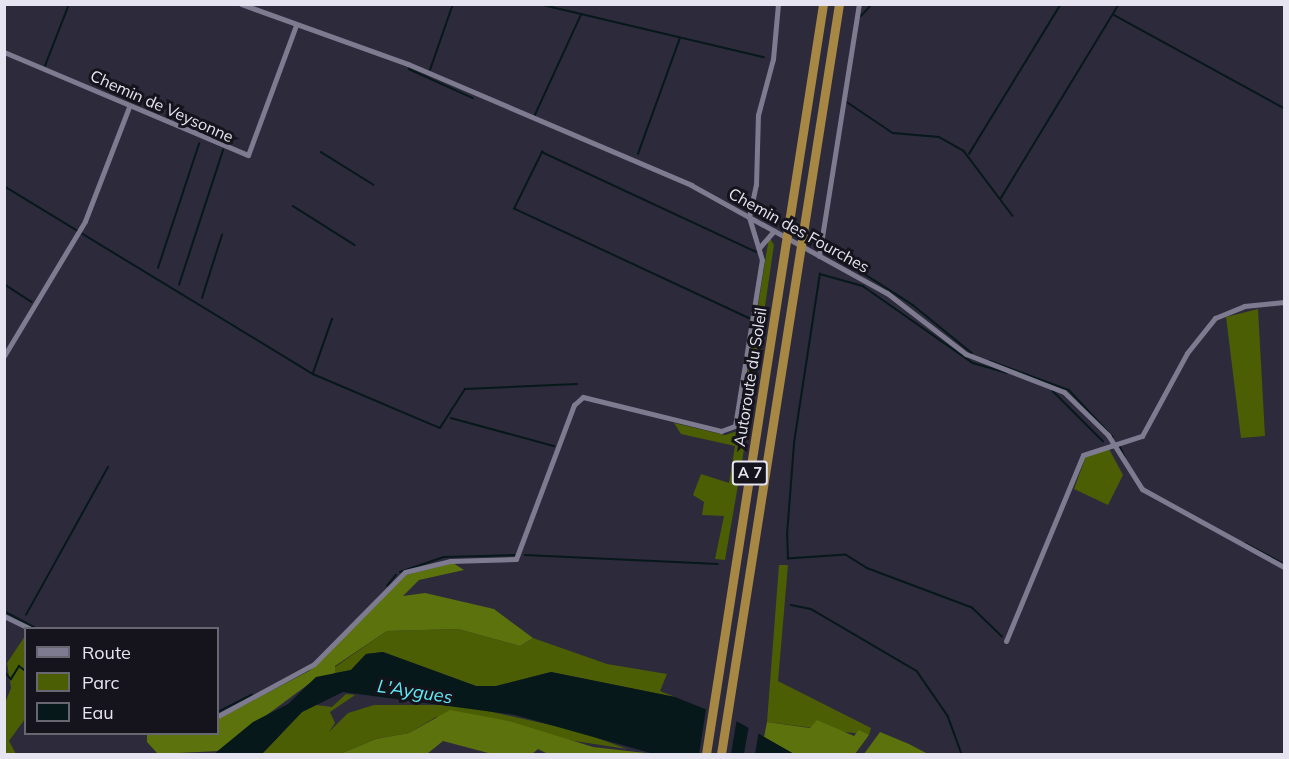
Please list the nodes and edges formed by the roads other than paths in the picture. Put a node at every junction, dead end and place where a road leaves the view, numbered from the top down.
1 (241, 4) edge
2 (778, 4) edge
3 (823, 4) edge
4 (838, 4) edge
5 (859, 4) edge
6 (296, 25) junction
7 (4, 52) edge
8 (129, 107) junction
9 (748, 217) junction
10 (774, 231) junction
11 (759, 248) junction
12 (816, 255) junction
13 (1284, 302) edge
14 (4, 356) edge
15 (1114, 444) junction
16 (1284, 567) edge
17 (4, 616) edge
18 (27, 627) edge
19 (1006, 641) dead end
20 (219, 715) edge
21 (706, 754) edge
22 (721, 754) edge

1 - 6 street, Chemin des Fourches
2 - 9 street
3 - 21 highway, Autoroute du Soleil / A 7
4 - 22 highway, Autoroute du Soleil / A 7
5 - 12 street
6 - 8 street, Chemin de Veysonne
6 - 9 street, Chemin des Fourches
7 - 8 street, Chemin de Veysonne
8 - 14 street
9 - 10 street, Chemin des Fourches
9 - 11 street
10 - 11 street
10 - 12 street, Chemin des Fourches
11 - 20 street
12 - 15 street, Chemin des Fourches
13 - 15 street
15 - 16 street, Chemin des Fourches
15 - 19 street
17 - 18 street

